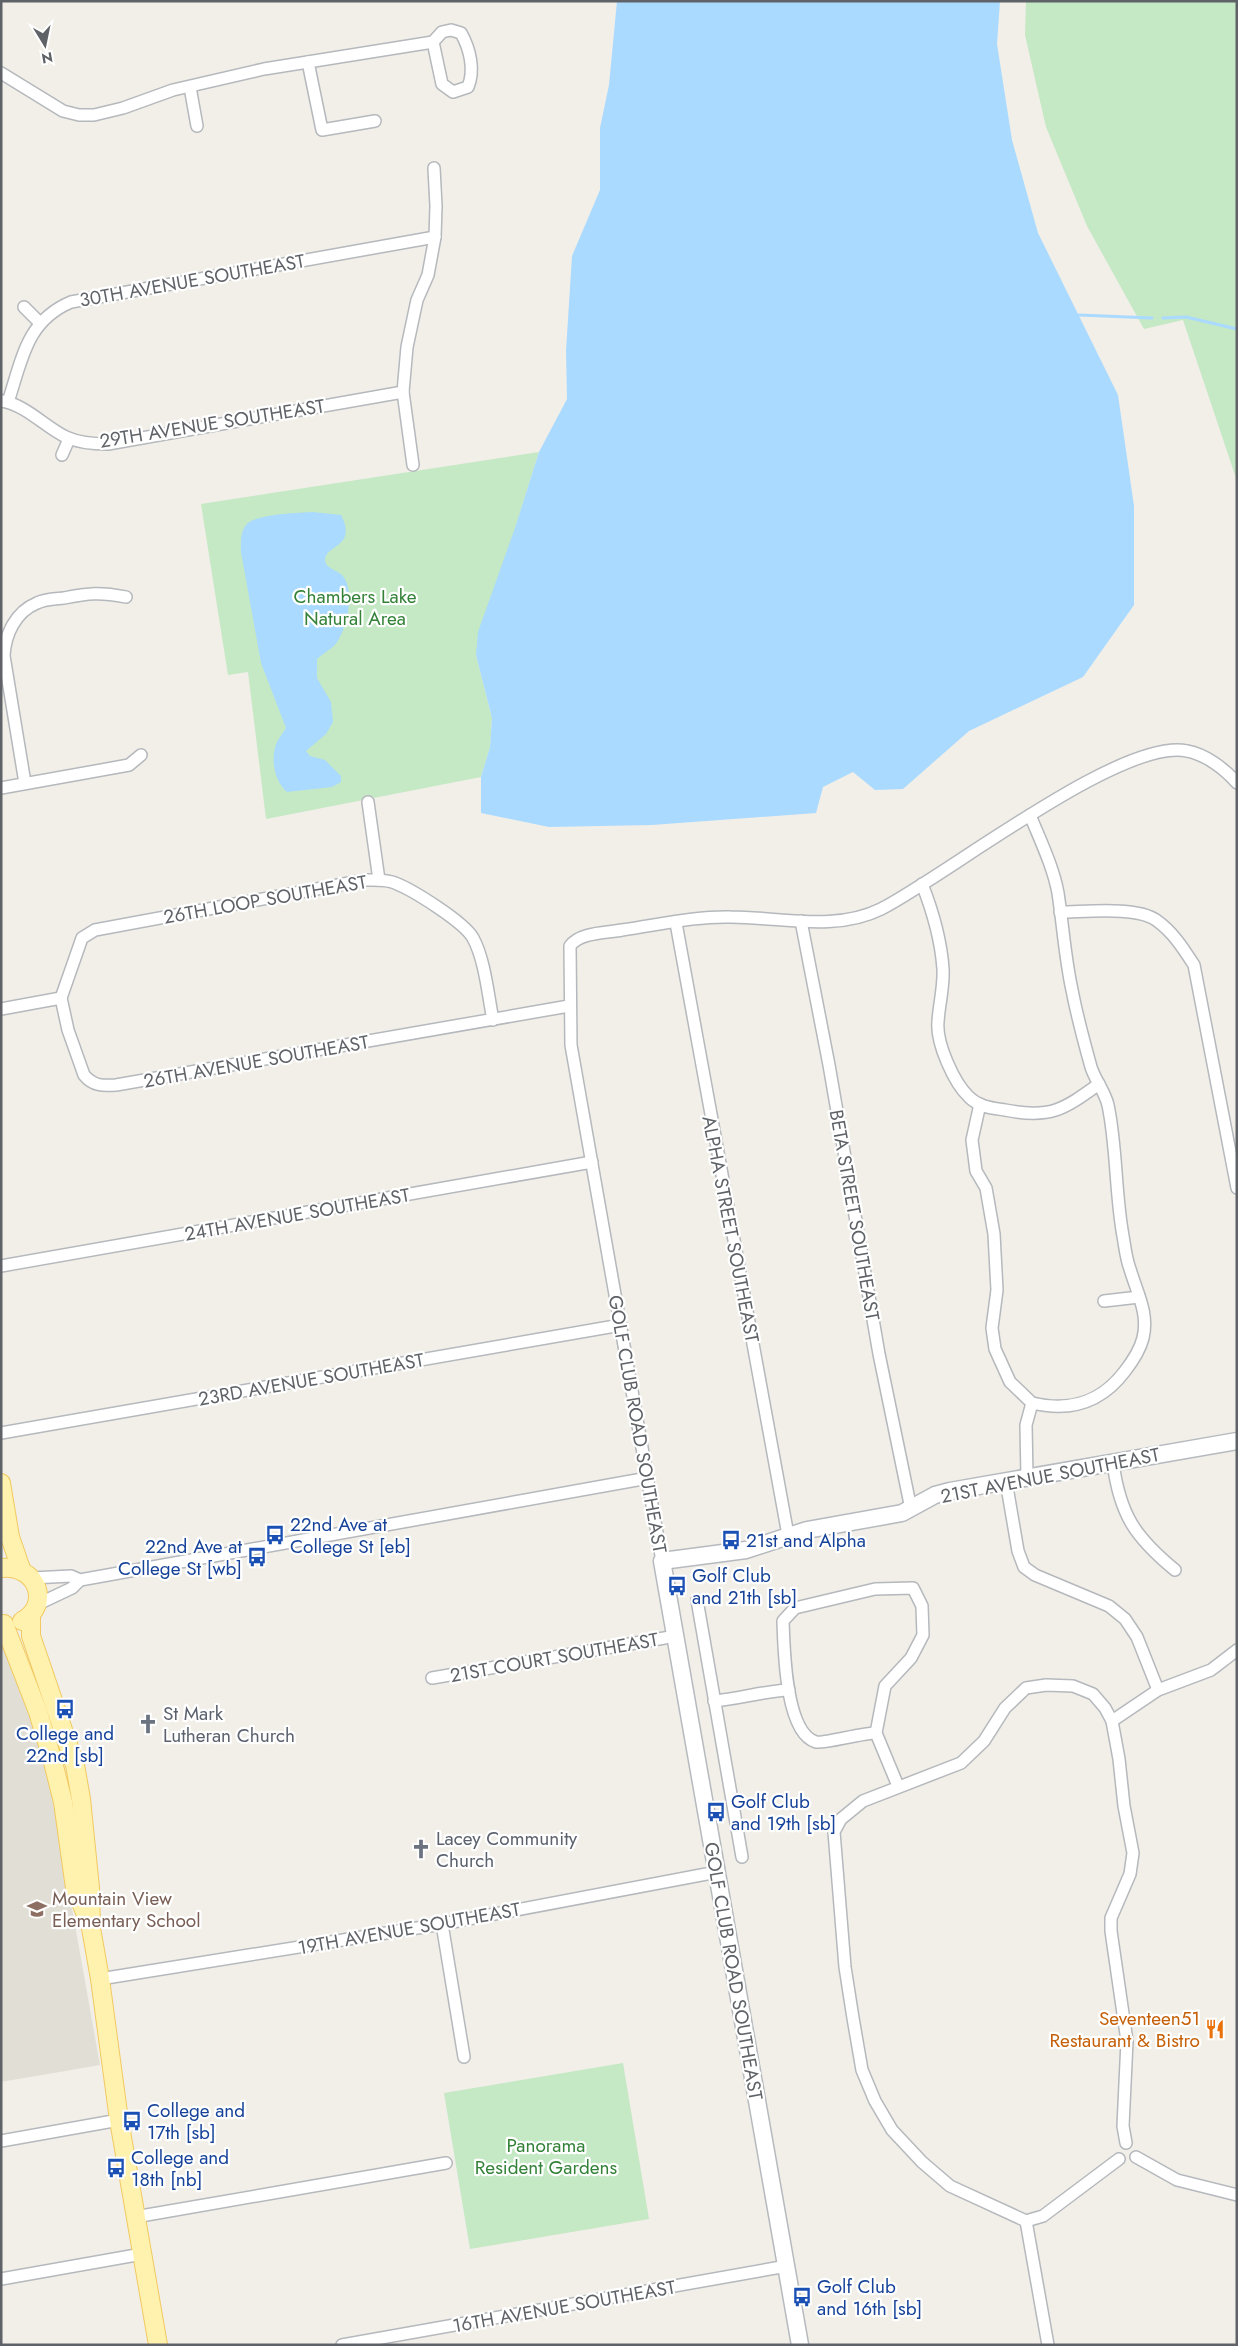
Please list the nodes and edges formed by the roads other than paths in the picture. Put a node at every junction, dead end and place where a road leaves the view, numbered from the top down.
1 (433, 42) junction
2 (308, 62) junction
3 (1, 73) edge
4 (190, 87) junction
5 (376, 121) dead end
6 (197, 126) dead end
7 (434, 168) dead end
8 (435, 238) junction
9 (24, 306) dead end
10 (39, 322) junction
11 (403, 392) junction
12 (5, 402) edge
13 (69, 439) junction
14 (62, 455) dead end
15 (413, 465) dead end
16 (126, 597) dead end
17 (141, 755) dead end
18 (1237, 783) edge
19 (25, 784) junction
20 (1, 788) edge
21 (368, 802) dead end
22 (1030, 815) junction
23 (379, 880) junction
24 (922, 884) junction
25 (1060, 912) junction
26 (801, 921) junction
27 (676, 923) junction
28 (61, 998) junction
29 (569, 1006) junction
30 (1, 1009) edge
31 (493, 1020) junction
32 (1099, 1084) junction
33 (980, 1104) junction
34 (592, 1162) junction
35 (1237, 1188) edge
36 (1, 1266) edge
37 (1139, 1297) junction
38 (1104, 1301) dead end
39 (621, 1325) junction
40 (1032, 1403) junction
41 (1, 1433) edge
42 (1237, 1441) edge
43 (1113, 1463) junction
44 (1027, 1477) junction
45 (648, 1478) junction
46 (1006, 1481) junction
47 (1, 1483) edge
48 (911, 1509) junction
49 (788, 1535) junction
50 (662, 1561) junction
51 (1, 1568) edge
52 (1175, 1570) dead end
53 (26, 1574) junction
54 (80, 1580) junction
55 (698, 1600) dead end
56 (33, 1610) junction
57 (2, 1623) edge
58 (676, 1636) junction
59 (1237, 1650) edge
60 (432, 1678) dead end
61 (789, 1690) junction
62 (1158, 1690) junction
63 (714, 1701) junction
64 (1112, 1721) junction
65 (876, 1733) junction
66 (898, 1786) junction
67 (742, 1857) dead end
68 (717, 1872) junction
69 (442, 1924) junction
70 (91, 1928) junction
71 (100, 1979) junction
72 (464, 2057) dead end
73 (119, 2120) junction
74 (1, 2141) edge
75 (1126, 2143) dead end
76 (1136, 2157) dead end
77 (1119, 2159) dead end
78 (446, 2163) dead end
79 (1237, 2195) edge
80 (135, 2217) junction
81 (1026, 2221) junction
82 (142, 2254) junction
83 (786, 2266) junction
84 (1, 2278) edge
85 (158, 2345) edge
86 (342, 2345) edge
87 (800, 2345) edge
88 (1048, 2345) edge

1 - 1 street
1 - 2 street
2 - 4 street
2 - 5 street
3 - 4 street
4 - 6 street
7 - 8 street
8 - 10 street, 30TH AVENUE SOUTHEAST
8 - 11 street
9 - 10 street
10 - 12 street, 30TH AVENUE SOUTHEAST
11 - 13 street, 29TH AVENUE SOUTHEAST
11 - 15 street
12 - 13 street, 29TH AVENUE SOUTHEAST
13 - 14 street
16 - 19 street
17 - 19 street
18 - 22 street, GOLF CLUB ROAD SOUTHEAST
19 - 20 street
21 - 23 street
22 - 24 street, GOLF CLUB ROAD SOUTHEAST
22 - 25 street
23 - 28 street, 26TH LOOP SOUTHEAST
23 - 31 street, 26TH LOOP SOUTHEAST
24 - 26 street, GOLF CLUB ROAD SOUTHEAST
24 - 33 street
25 - 32 street
25 - 35 street
26 - 27 street, GOLF CLUB ROAD SOUTHEAST
26 - 48 street, BETA STREET SOUTHEAST
27 - 29 street, GOLF CLUB ROAD SOUTHEAST
27 - 49 street, ALPHA STREET SOUTHEAST
28 - 30 street
28 - 31 street, 26TH AVENUE SOUTHEAST
29 - 31 street, 26TH AVENUE SOUTHEAST
29 - 34 street, GOLF CLUB ROAD SOUTHEAST
32 - 33 street
32 - 37 street
33 - 40 street
34 - 36 street, 24TH AVENUE SOUTHEAST
34 - 39 street, GOLF CLUB ROAD SOUTHEAST
37 - 38 street
37 - 40 street
39 - 41 street, 23RD AVENUE SOUTHEAST
39 - 45 street, GOLF CLUB ROAD SOUTHEAST
40 - 44 street
42 - 43 street, 21ST AVENUE SOUTHEAST
43 - 44 street, 21ST AVENUE SOUTHEAST
43 - 52 street
44 - 46 street, 21ST AVENUE SOUTHEAST
45 - 50 street, GOLF CLUB ROAD SOUTHEAST
45 - 54 street
46 - 48 street, 21ST AVENUE SOUTHEAST
46 - 62 street
47 - 53 main road
48 - 49 street, 21ST AVENUE SOUTHEAST
49 - 50 street, 21ST AVENUE SOUTHEAST
50 - 58 street, GOLF CLUB ROAD SOUTHEAST
51 - 53 main road
53 - 54 street
53 - 56 main road
54 - 56 street
55 - 63 street
56 - 57 main road
56 - 70 main road
57 - 70 main road
58 - 60 street, 21ST COURT SOUTHEAST
58 - 68 street, GOLF CLUB ROAD SOUTHEAST
59 - 62 street
61 - 63 street
61 - 65 street
61 - 65 street
62 - 64 street
63 - 67 street
64 - 66 street
64 - 75 street
65 - 66 street
66 - 81 street
68 - 69 street, 19TH AVENUE SOUTHEAST
68 - 83 street, GOLF CLUB ROAD SOUTHEAST
69 - 71 street, 19TH AVENUE SOUTHEAST
69 - 72 street
70 - 71 main road
71 - 73 main road
73 - 74 street
73 - 80 main road
76 - 79 street
77 - 81 street
78 - 80 street
80 - 82 main road
81 - 88 street
82 - 84 street
82 - 85 main road
83 - 86 street, 16TH AVENUE SOUTHEAST
83 - 87 street, GOLF CLUB ROAD SOUTHEAST

